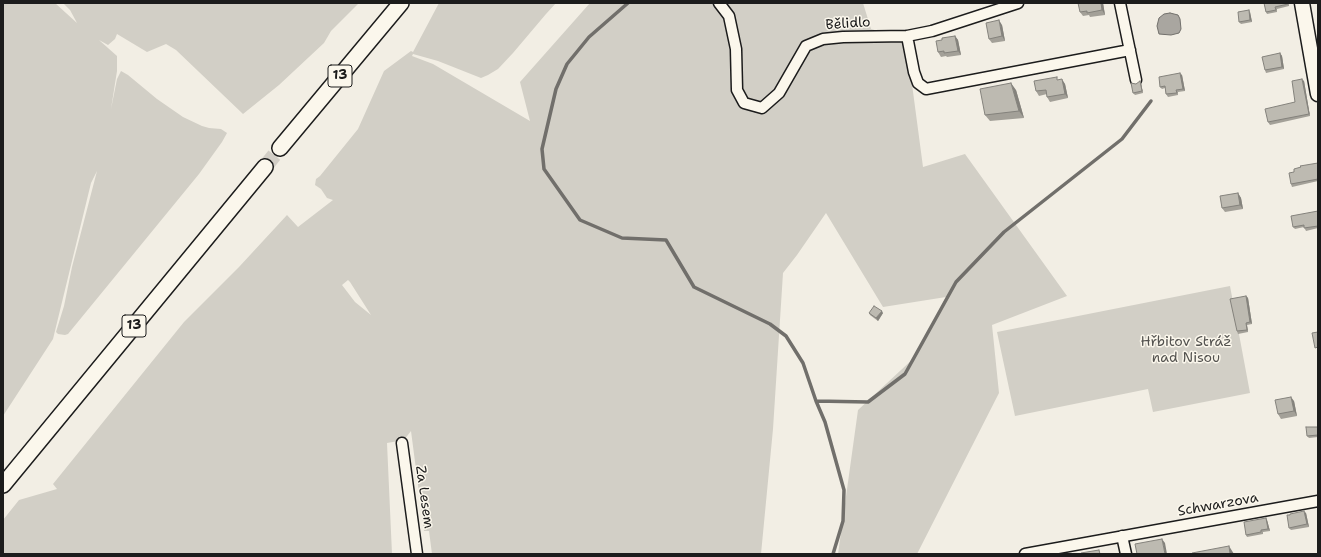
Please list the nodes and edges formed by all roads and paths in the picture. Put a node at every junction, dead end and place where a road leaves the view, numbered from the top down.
1 (400, 3) edge
2 (719, 3) edge
3 (1018, 3) edge
4 (1120, 3) edge
5 (1302, 3) edge
6 (907, 36) junction
7 (1130, 50) junction
8 (1136, 80) dead end
9 (1318, 94) edge
10 (280, 148) tunnel mouth
11 (265, 167) tunnel mouth
12 (402, 443) dead end
13 (3, 485) edge
14 (1318, 501) edge
15 (1122, 536) junction
16 (417, 554) edge
17 (1025, 554) edge
18 (1126, 554) edge

1 - 10 main road, 13
2 - 6 street, Bělidlo
3 - 6 street, Bělidlo
4 - 7 street
5 - 9 street
6 - 7 street
7 - 8 street
11 - 13 main road, 13
12 - 16 street, Za Lesem
14 - 15 street, Schwarzova
15 - 17 street, Schwarzova
15 - 18 street

